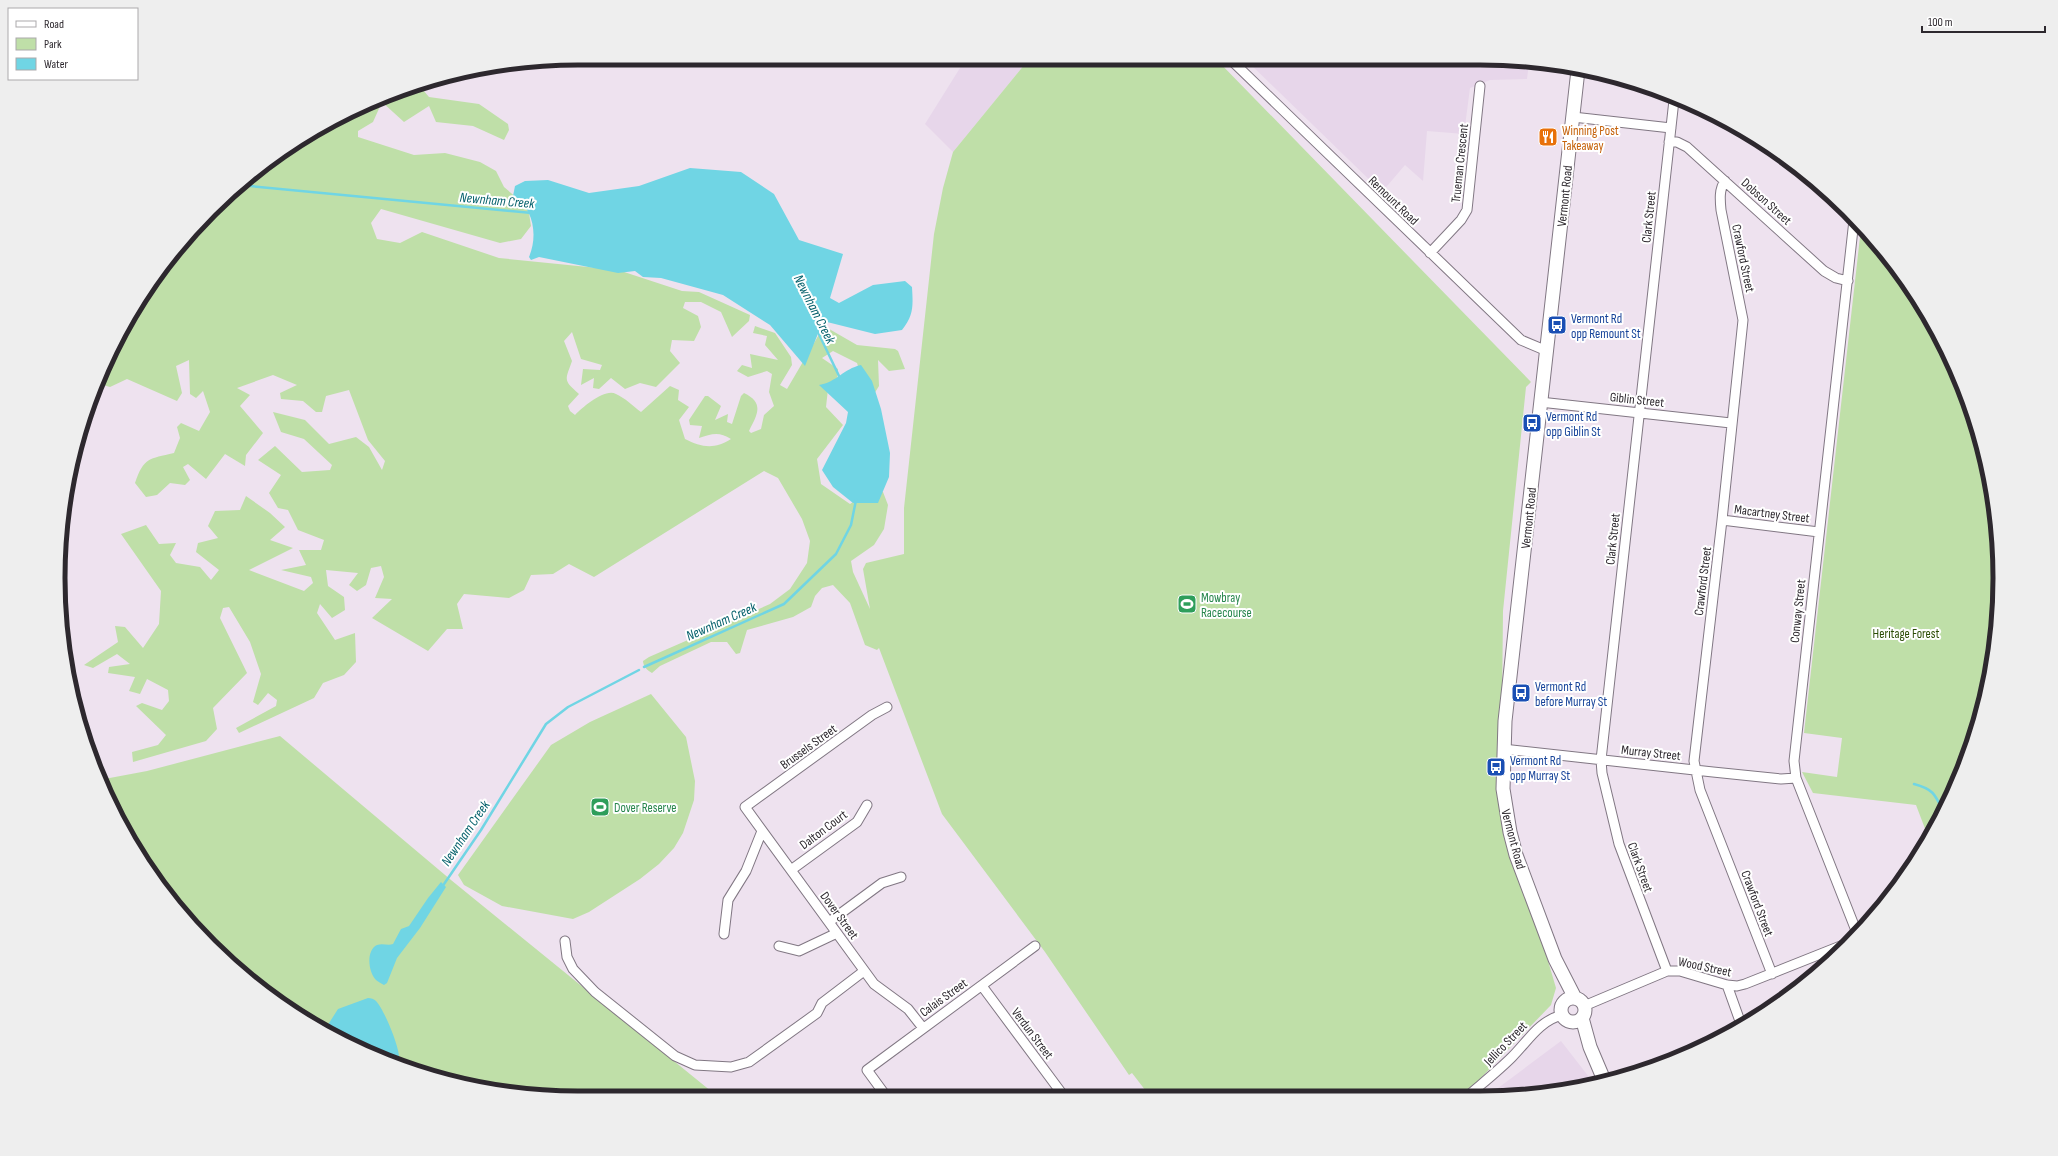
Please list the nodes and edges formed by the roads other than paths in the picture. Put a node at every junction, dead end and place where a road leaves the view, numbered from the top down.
1 (1236, 65) edge
2 (1578, 75) edge
3 (1480, 86) dead end
4 (1674, 103) edge
5 (1573, 116) junction
6 (1671, 128) junction
7 (1669, 142) junction
8 (1725, 181) junction
9 (1853, 226) edge
10 (1430, 252) junction
11 (1848, 281) junction
12 (1547, 351) junction
13 (1540, 402) junction
14 (1639, 413) junction
15 (1732, 423) junction
16 (1722, 520) junction
17 (1819, 532) junction
18 (887, 707) dead end
19 (1503, 749) junction
20 (1601, 760) junction
21 (1695, 770) junction
22 (1796, 778) junction
23 (867, 805) dead end
24 (745, 807) joint
25 (762, 832) junction
26 (791, 870) junction
27 (901, 877) dead end
28 (829, 922) junction
29 (1855, 928) edge
30 (837, 933) junction
31 (724, 934) dead end
32 (565, 941) dead end
33 (779, 946) dead end
34 (1035, 946) dead end
35 (1835, 948) edge
36 (864, 971) junction
37 (1666, 972) junction
38 (1772, 974) junction
39 (1727, 985) junction
40 (982, 986) junction
41 (1576, 1006) junction
42 (1565, 1018) junction
43 (1740, 1020) edge
44 (923, 1028) junction
45 (1590, 1047) junction
46 (1602, 1076) edge
47 (882, 1091) edge
48 (1060, 1091) edge
49 (1473, 1091) edge

1 - 10 street, Remount Road
2 - 5 street, Vermont Road
3 - 10 street, Trueman Crescent
4 - 6 street, Clark Street
5 - 6 street
5 - 12 street, Vermont Road
6 - 7 street, Clark Street
7 - 8 street, Dobson Street
7 - 14 street, Clark Street
8 - 11 street, Dobson Street
8 - 15 street, Crawford Street
9 - 11 street, Conway Street
10 - 12 street, Remount Road
11 - 17 street, Conway Street
12 - 13 street, Vermont Road
13 - 14 street, Giblin Street
13 - 19 street, Vermont Road
14 - 15 street, Giblin Street
14 - 20 street, Clark Street
15 - 16 street, Crawford Street
16 - 17 street, Macartney Street
16 - 21 street, Crawford Street
17 - 22 street, Conway Street
18 - 24 street, Brussels Street
19 - 20 street, Murray Street
19 - 41 street, Vermont Road
20 - 21 street, Murray Street
20 - 37 street, Clark Street
21 - 22 street, Murray Street
21 - 38 street, Crawford Street
22 - 29 street, Conway Street
23 - 26 street, Dalton Court
24 - 25 street, Dover Street
25 - 26 street, Dover Street
25 - 31 street
26 - 28 street, Dover Street
27 - 28 street
28 - 30 street, Dover Street
30 - 33 street
30 - 36 street, Dover Street
32 - 36 street
34 - 40 street, Calais Street
35 - 38 street, Wood Street
36 - 44 street, Dover Street
37 - 39 street, Wood Street
37 - 41 street, Wood Street
38 - 39 street, Wood Street
39 - 43 street
40 - 44 street, Calais Street
40 - 48 street, Verdun Street
41 - 42 street
41 - 42 street
41 - 45 street, Vermont Road
42 - 45 street, Vermont Road
42 - 49 street, Jellico Street
44 - 47 street, Calais Street
45 - 46 street, Vermont Road

